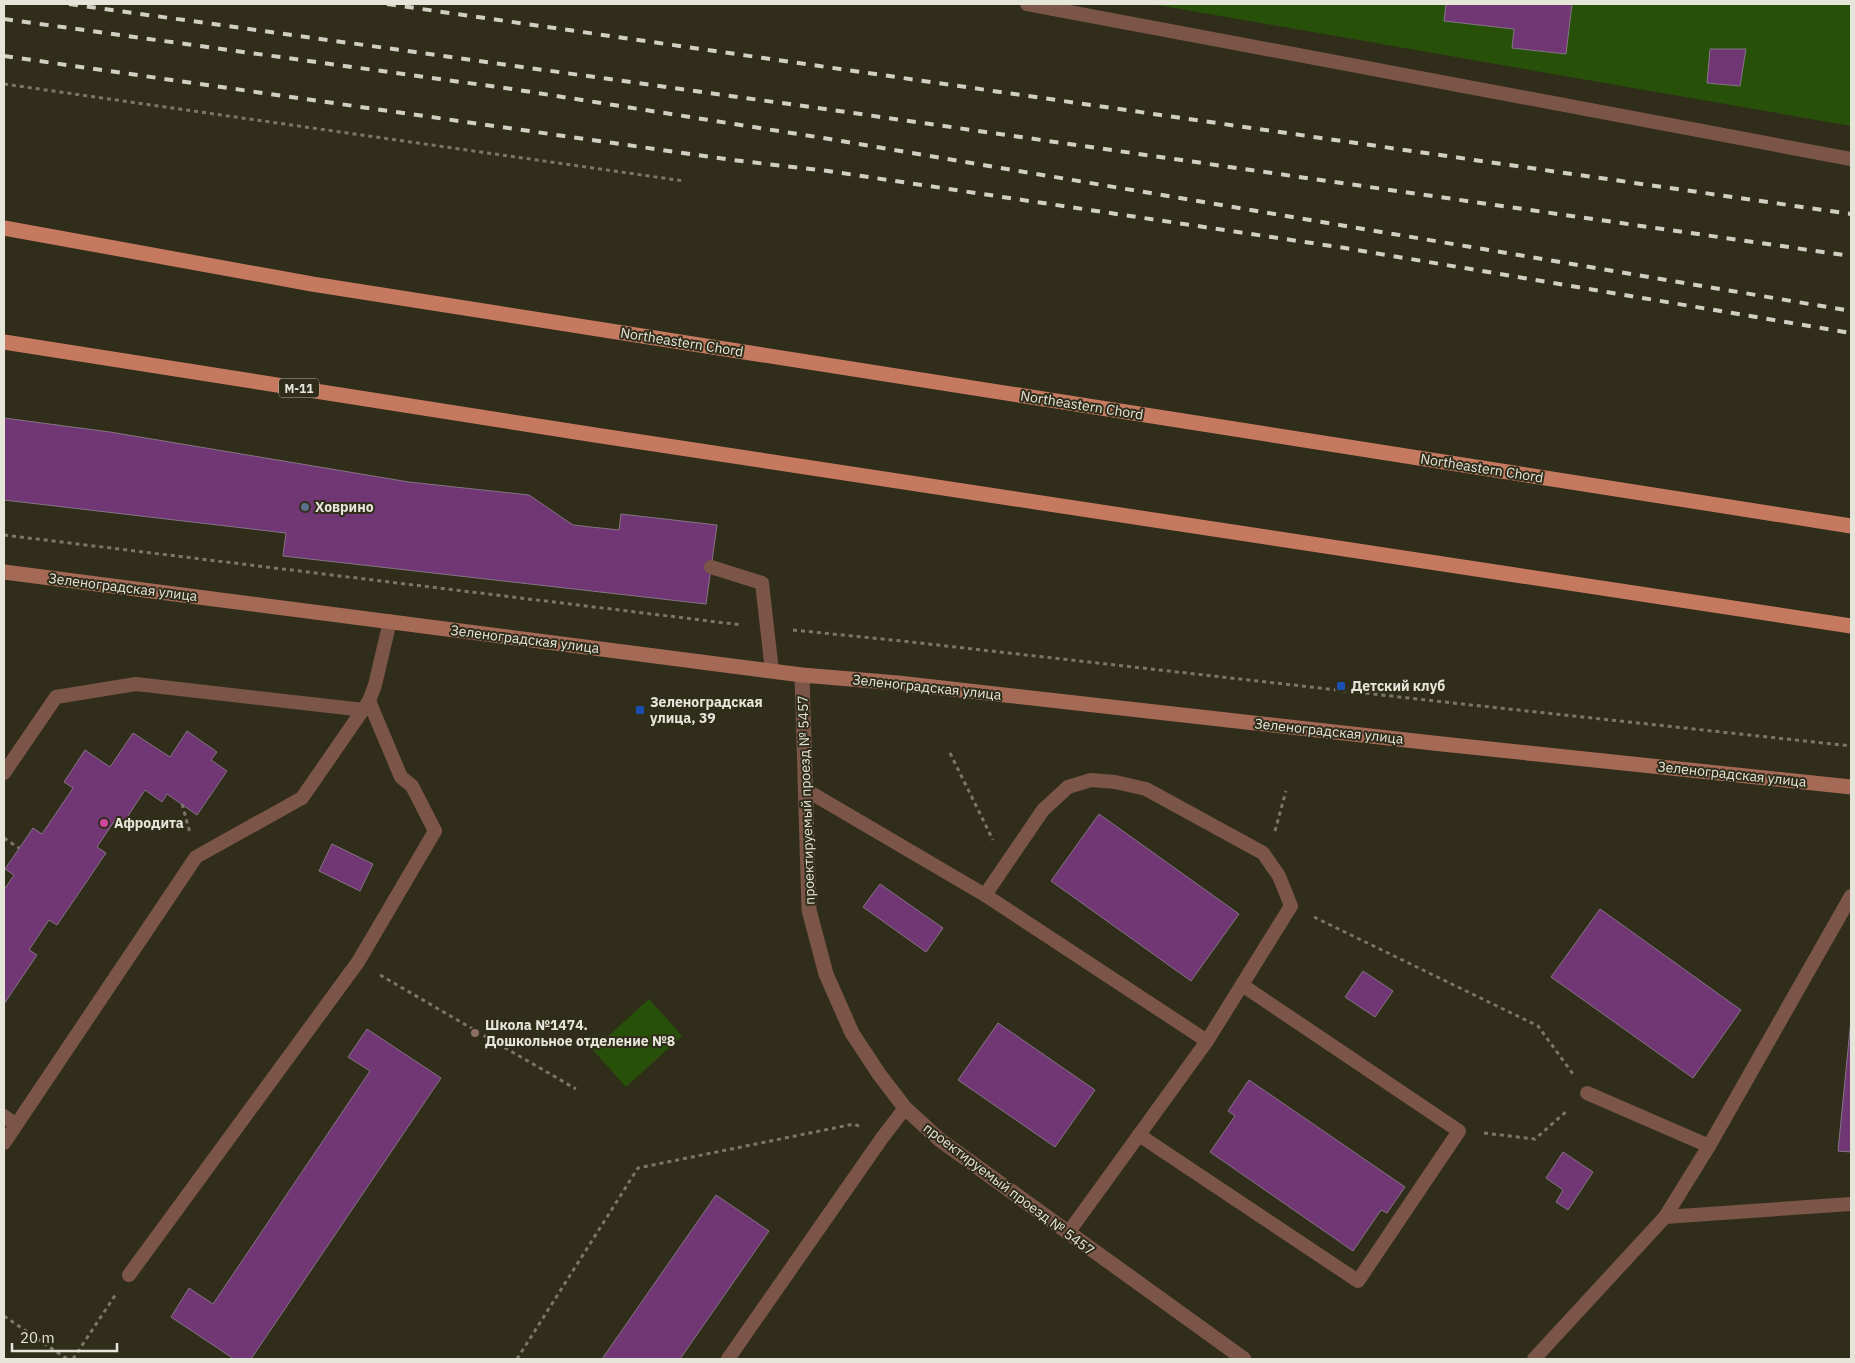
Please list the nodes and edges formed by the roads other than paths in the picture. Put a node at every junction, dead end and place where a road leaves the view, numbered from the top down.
1 (1027, 4) edge
2 (1851, 159) edge
3 (4, 228) edge
4 (4, 342) edge
5 (1851, 526) edge
6 (711, 567) dead end
7 (4, 572) edge
8 (390, 621) junction
9 (1851, 626) edge
10 (772, 671) junction
11 (802, 675) junction
12 (366, 705) junction
13 (4, 772) edge
14 (1851, 787) edge
15 (806, 790) junction
16 (985, 895) junction
17 (1851, 896) edge
18 (1242, 985) junction
19 (1207, 1040) junction
20 (1587, 1093) road end
21 (904, 1108) junction
22 (4, 1116) edge
23 (16, 1125) junction
24 (1139, 1135) junction
25 (4, 1142) edge
26 (1709, 1146) junction
27 (1851, 1204) edge
28 (1665, 1217) junction
29 (1068, 1233) junction
30 (129, 1275) road end
31 (728, 1359) edge
32 (1244, 1359) edge
33 (1534, 1359) edge

1 - 2 lane
3 - 5 main road, Northeastern Chord
4 - 9 main road, М-11
6 - 10 lane
7 - 8 street, Зеленоградская улица
8 - 10 street, Зеленоградская улица
8 - 12 lane
10 - 11 street, Зеленоградская улица
11 - 14 street, Зеленоградская улица
11 - 15 street, проектируемый проезд № 5457
12 - 13 lane
12 - 23 lane
12 - 30 lane
15 - 16 lane
15 - 21 street, проектируемый проезд № 5457
16 - 18 lane
16 - 19 lane
17 - 26 lane
18 - 19 lane
18 - 24 lane
19 - 24 lane
20 - 26 lane
21 - 29 street, проектируемый проезд № 5457
21 - 31 lane
22 - 23 lane
23 - 25 lane
24 - 29 lane
26 - 28 lane
27 - 28 lane
28 - 33 lane
29 - 32 street, проектируемый проезд № 5457

